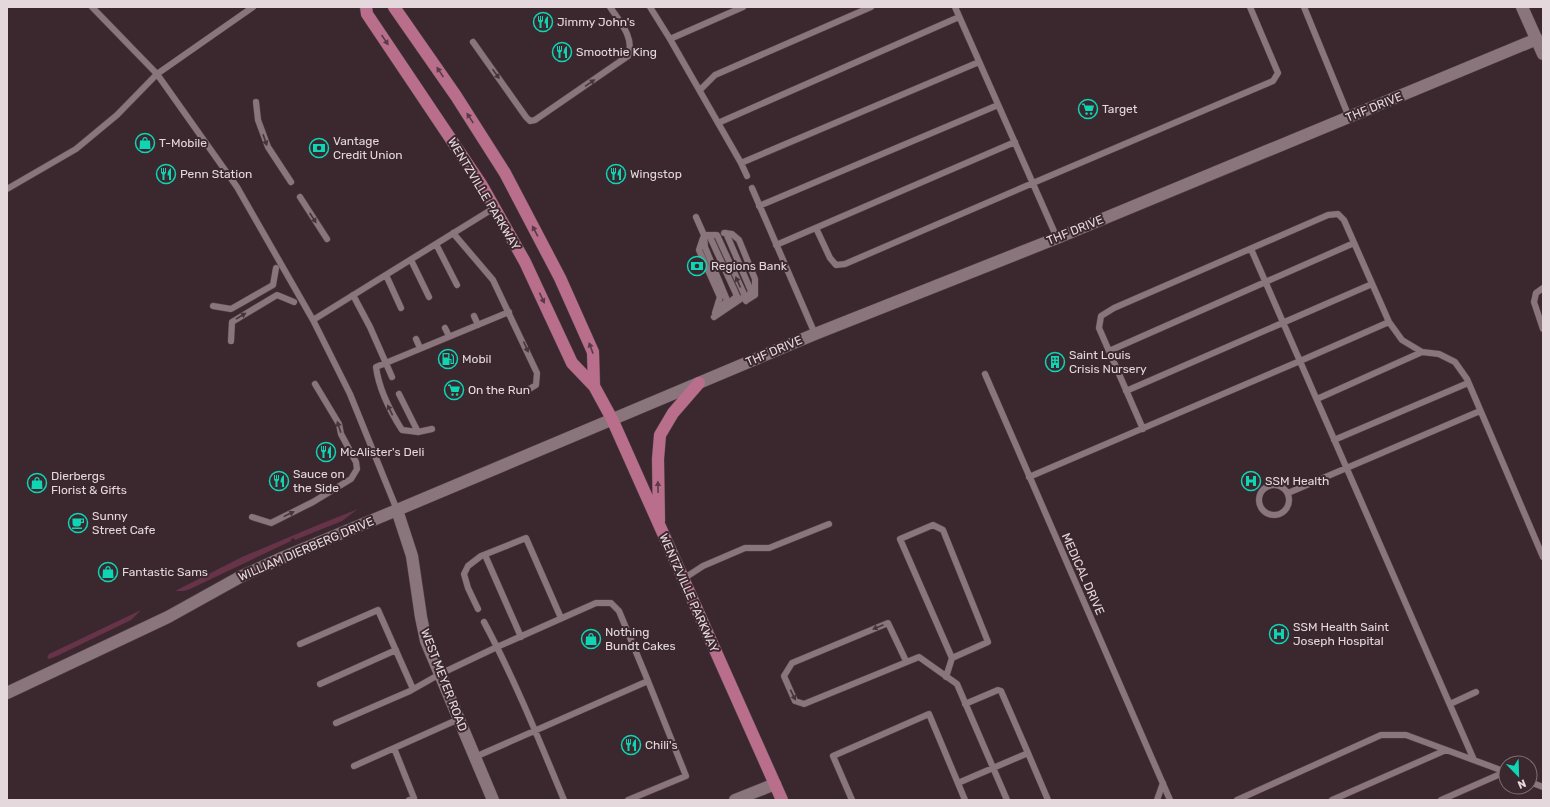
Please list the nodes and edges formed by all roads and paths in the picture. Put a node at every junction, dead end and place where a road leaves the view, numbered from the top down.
1 (92, 7) edge
2 (254, 7) edge
3 (354, 7) edge
4 (394, 7) edge
5 (610, 7) edge
6 (650, 7) edge
7 (743, 7) edge
8 (871, 7) edge
9 (955, 7) edge
10 (1250, 7) edge
11 (1304, 7) edge
12 (1522, 7) edge
13 (367, 10) edge
14 (959, 17) junction
15 (670, 39) junction
16 (1537, 39) junction
17 (474, 42) dead end
18 (1543, 54) edge
19 (979, 62) junction
20 (157, 74) junction
21 (700, 90) junction
22 (256, 102) dead end
23 (998, 104) junction
24 (1349, 117) junction
25 (718, 123) junction
26 (1015, 142) junction
27 (740, 163) junction
28 (746, 176) dead end
29 (291, 182) dead end
30 (1033, 183) junction
31 (752, 188) dead end
32 (7, 189) edge
33 (300, 197) dead end
34 (759, 206) junction
35 (494, 208) junction
36 (696, 217) dead end
37 (816, 228) junction
38 (453, 233) junction
39 (726, 233) junction
40 (704, 235) junction
41 (1057, 238) junction
42 (327, 239) dead end
43 (1354, 243) junction
44 (436, 244) junction
45 (776, 245) junction
46 (1251, 249) junction
47 (411, 260) junction
48 (276, 268) dead end
49 (386, 275) junction
50 (1266, 283) junction
51 (1372, 284) junction
52 (457, 285) dead end
53 (1543, 288) edge
54 (353, 295) junction
55 (430, 296) dead end
56 (746, 301) junction
57 (294, 302) dead end
58 (213, 306) dead end
59 (401, 308) dead end
60 (509, 312) junction
61 (474, 316) dead end
62 (714, 317) junction
63 (313, 320) junction
64 (1389, 322) junction
65 (1284, 323) junction
66 (478, 325) junction
67 (445, 328) dead end
68 (1543, 329) edge
69 (815, 334) junction
70 (449, 336) junction
71 (416, 340) dead end
72 (231, 341) dead end
73 (420, 348) junction
74 (1109, 350) junction
75 (1422, 352) junction
76 (386, 362) junction
77 (1300, 362) junction
78 (985, 374) dead end
79 (392, 377) dead end
80 (699, 383) junction
81 (1468, 383) junction
82 (315, 384) dead end
83 (594, 386) junction
84 (526, 391) dead end
85 (1126, 391) junction
86 (398, 394) dead end
87 (1317, 399) junction
88 (1480, 411) junction
89 (612, 419) junction
90 (432, 429) dead end
91 (1143, 429) junction
92 (418, 432) junction
93 (1334, 440) junction
94 (1347, 468) junction
95 (1029, 477) junction
96 (1288, 493) junction
97 (397, 510) junction
98 (252, 518) dead end
99 (829, 524) dead end
100 (659, 526) junction
101 (485, 555) junction
102 (1543, 557) edge
103 (683, 579) junction
104 (478, 609) dead end
105 (561, 618) junction
106 (484, 622) dead end
107 (521, 637) junction
108 (300, 644) dead end
109 (497, 647) junction
110 (396, 650) junction
111 (952, 658) junction
112 (906, 661) junction
113 (440, 674) junction
114 (946, 677) junction
115 (648, 681) junction
116 (320, 684) dead end
117 (414, 690) junction
118 (1476, 692) dead end
119 (7, 693) edge
120 (965, 704) junction
121 (1450, 704) junction
122 (459, 719) junction
123 (336, 723) dead end
124 (535, 730) junction
125 (394, 748) junction
126 (1446, 750) junction
127 (1028, 753) junction
128 (475, 756) junction
129 (1474, 760) junction
130 (354, 766) dead end
131 (993, 767) junction
132 (1498, 769) edge
133 (1498, 775) edge
134 (958, 783) junction
135 (1163, 783) junction
136 (775, 784) junction
137 (409, 800) edge
138 (493, 800) edge
139 (564, 800) edge
140 (628, 800) edge
141 (735, 800) edge
142 (782, 800) edge
143 (852, 800) edge
144 (965, 800) edge
145 (1008, 800) edge
146 (1048, 800) edge
147 (1157, 800) edge
148 (1170, 800) edge
149 (1237, 800) edge
150 (1332, 800) edge
151 (1441, 800) edge

1 - 20 lane
2 - 20 lane
3 - 13 main road
83 -> 4 main road, WENTZVILLE PARKWAY
17 -> 5 lane
6 - 15 lane
7 - 15 lane
8 - 21 lane
9 - 14 lane
10 - 30 lane
11 - 24 lane
12 - 16 street
13 -> 35 main road, WENTZVILLE PARKWAY
14 - 19 lane
14 - 25 lane
15 - 21 lane
16 - 18 street
16 - 24 street, THF DRIVE
19 - 23 lane
19 - 27 lane
20 - 32 lane
20 - 63 lane
21 - 25 lane
22 -> 29 lane
23 - 26 lane
23 - 34 lane
24 - 41 street, THF DRIVE
25 - 27 lane
26 - 30 lane
26 - 37 lane
27 - 28 lane
30 - 37 lane
30 - 41 lane
31 - 34 lane
33 -> 42 lane
34 - 45 lane
35 - 38 lane
35 -> 83 main road, WENTZVILLE PARKWAY
36 - 40 lane
37 - 45 lane
38 - 44 lane
38 - 60 lane
39 - 40 lane
39 - 56 lane
39 - 56 lane
40 - 62 lane
62 -> 40 lane
41 - 69 street, THF DRIVE
43 - 46 lane
43 - 50 lane
43 - 51 lane
44 - 47 lane
44 - 52 lane
45 - 69 lane
46 - 50 lane
46 - 74 lane
47 - 49 lane
47 - 55 lane
48 - 58 lane
49 - 54 lane
49 - 59 lane
50 - 65 lane
50 - 74 lane
51 - 64 lane
51 - 65 lane
53 - 68 lane
54 - 63 lane
54 - 76 lane
56 - 62 lane
72 -> 57 lane
60 - 66 lane
60 -> 84 lane
61 - 66 lane
63 - 97 lane
64 - 75 lane
64 - 77 lane
65 - 77 lane
65 - 85 lane
66 - 70 lane
67 - 70 lane
69 - 80 street, THF DRIVE
70 - 73 lane
71 - 73 lane
73 - 76 lane
74 - 85 lane
75 - 81 lane
75 - 87 lane
76 - 79 lane
92 -> 76 lane
77 - 87 lane
77 - 91 lane
78 - 95 lane, MEDICAL DRIVE
80 - 89 street, THF DRIVE
100 -> 80 main road
81 - 88 lane
81 - 93 lane
98 -> 82 lane
83 - 89 main road, WENTZVILLE PARKWAY
85 - 91 lane
86 - 92 lane
87 - 93 lane
88 - 94 lane
88 - 102 lane
89 - 97 street, WILLIAM DIERBERG DRIVE
89 - 100 main road, WENTZVILLE PARKWAY
90 - 92 lane
91 - 95 lane
93 - 94 lane
94 - 96 lane
94 - 121 lane
95 - 135 lane, MEDICAL DRIVE
96 - 96 lane
97 - 113 street, WEST MEYER ROAD
97 - 119 street, WILLIAM DIERBERG DRIVE
99 - 103 lane
100 - 103 main road, WENTZVILLE PARKWAY
101 - 104 lane
101 - 105 lane
101 - 107 lane
103 - 136 main road, WENTZVILLE PARKWAY
105 - 107 lane
105 - 115 lane
106 - 109 lane
107 - 109 lane
108 - 110 lane
109 - 113 lane
109 - 124 lane
110 - 116 lane
110 - 117 lane
111 - 111 lane
111 - 114 lane
112 -> 112 lane
112 - 114 lane
113 - 117 lane
113 - 122 street, WEST MEYER ROAD
114 - 120 lane
115 - 124 lane
115 - 140 lane
117 - 123 lane
118 - 121 lane
120 - 127 lane
120 - 131 lane
121 - 129 lane
122 - 125 lane
122 - 128 street, WEST MEYER ROAD
124 - 128 lane
124 - 139 lane
125 - 130 lane
125 - 137 lane
126 - 129 lane
126 - 149 lane
126 - 150 lane
127 - 131 lane
127 - 146 lane
128 - 138 street, WEST MEYER ROAD
129 - 132 lane
131 - 134 lane
131 - 145 lane
133 - 151 lane
134 - 143 lane
134 - 144 lane
135 - 147 lane
135 - 148 lane, MEDICAL DRIVE
136 - 141 street
136 - 142 main road, WENTZVILLE PARKWAY

